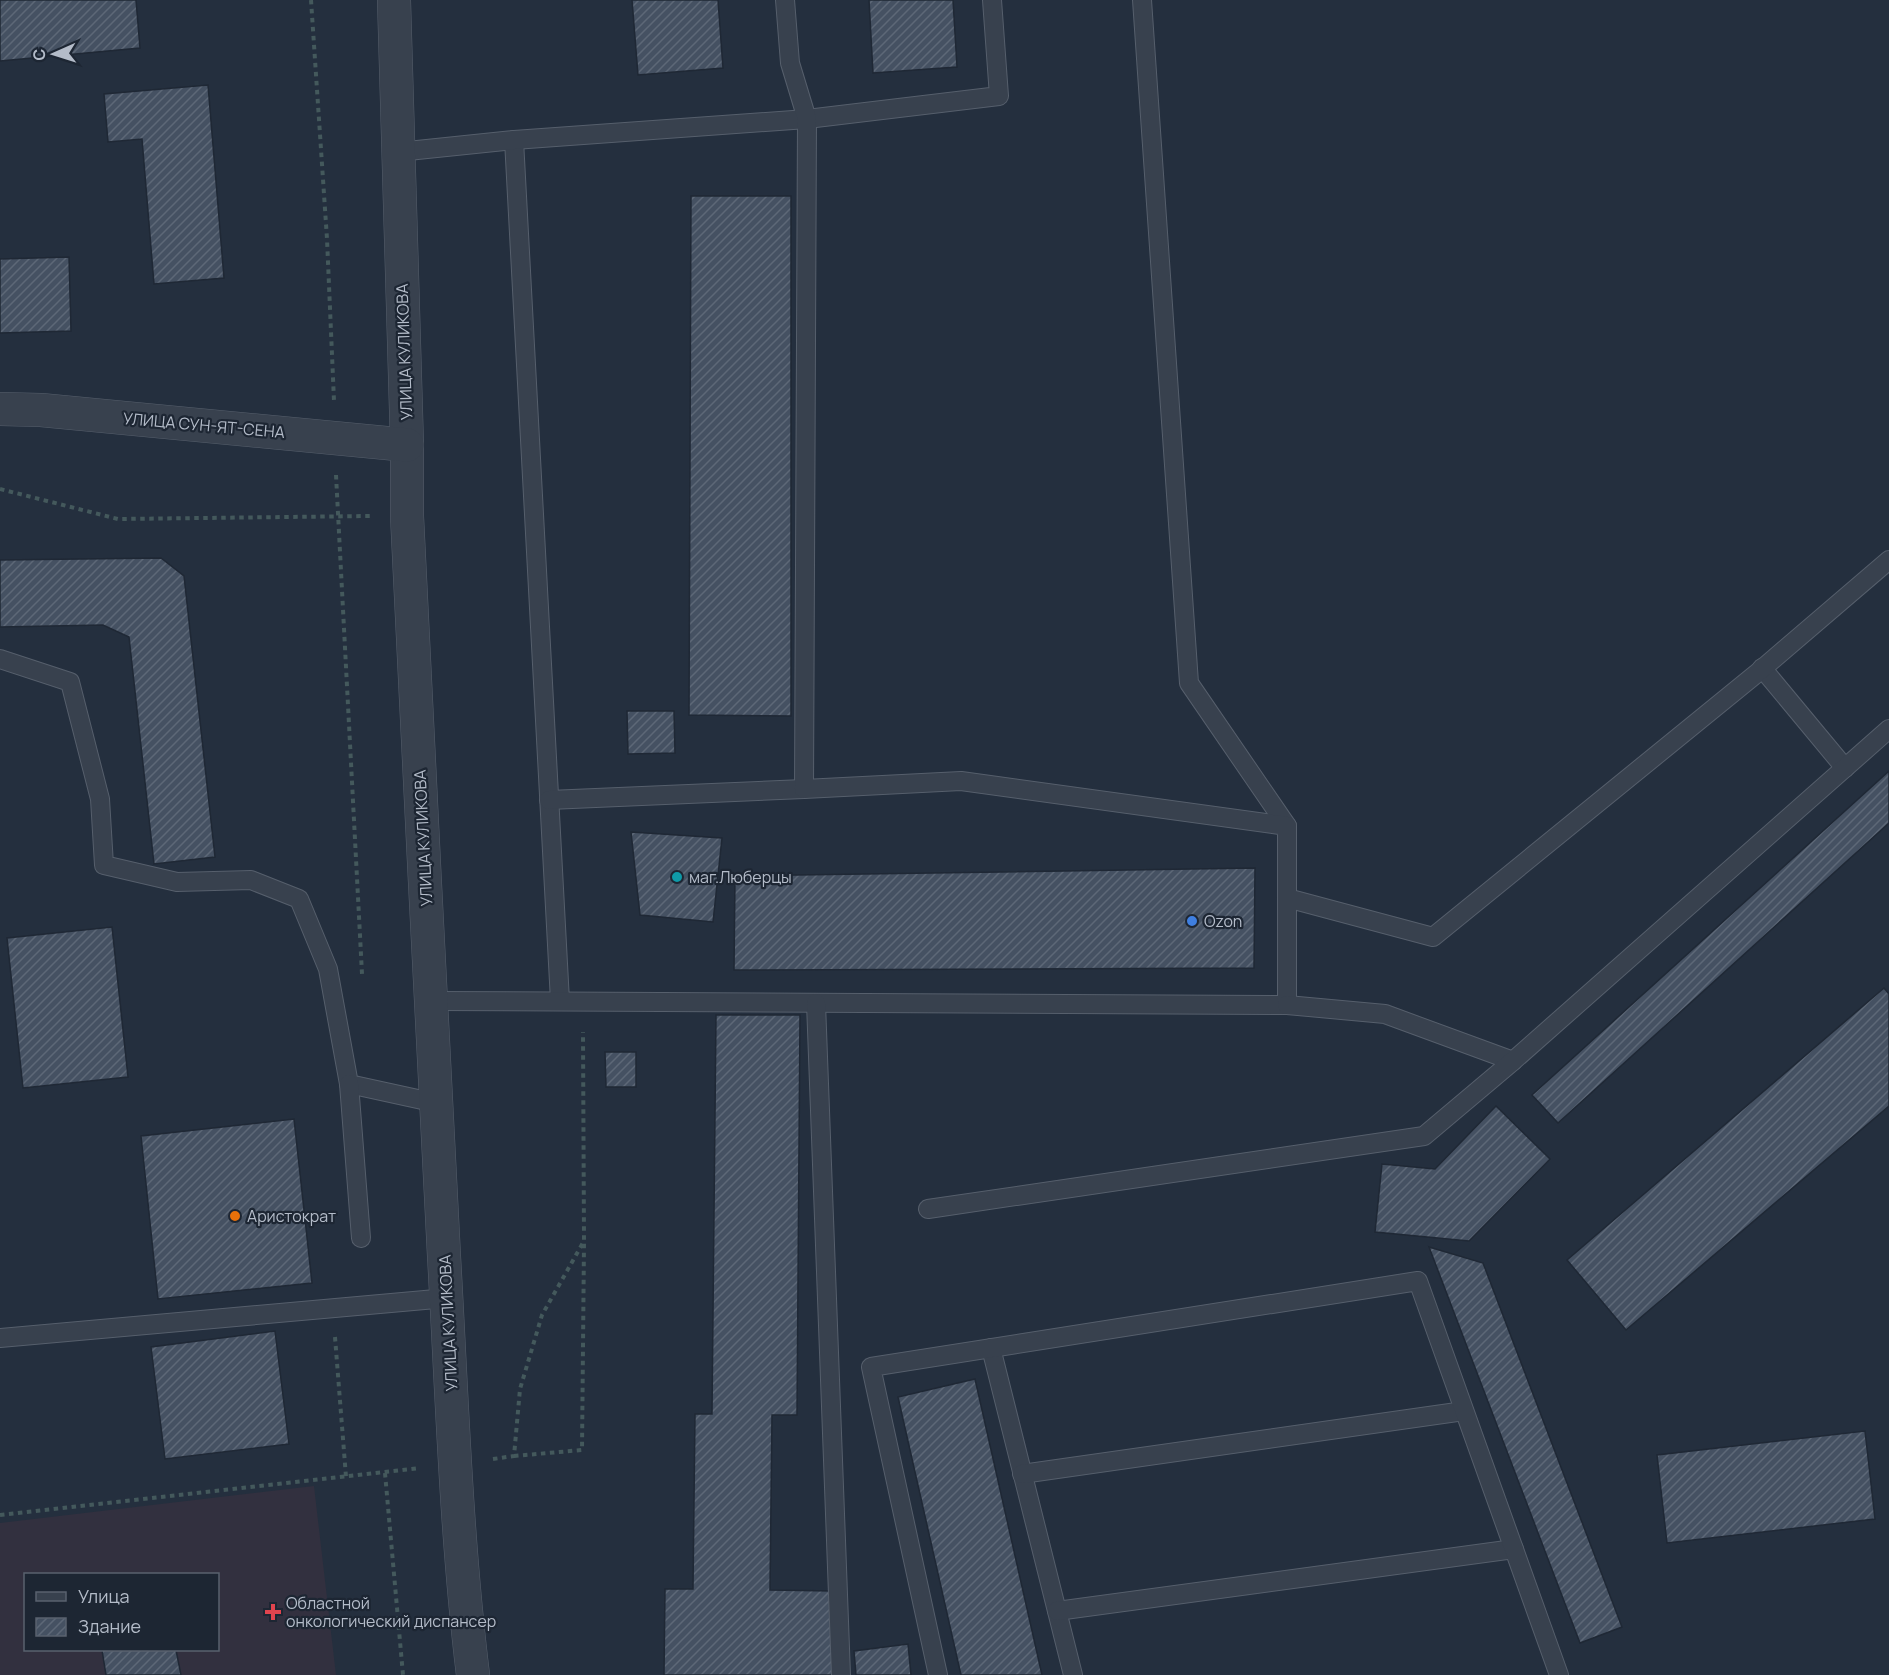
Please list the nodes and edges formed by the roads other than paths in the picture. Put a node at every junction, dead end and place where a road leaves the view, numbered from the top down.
1 (394, 0) edge
2 (785, 0) edge
3 (992, 0) edge
4 (1142, 0) edge
5 (807, 119) junction
6 (514, 140) junction
7 (398, 152) junction
8 (0, 409) edge
9 (407, 445) junction
10 (1889, 560) edge
11 (0, 659) edge
12 (1762, 668) junction
13 (1889, 729) edge
14 (1845, 768) junction
15 (804, 789) junction
16 (549, 800) junction
17 (1287, 826) junction
18 (1287, 898) junction
19 (430, 1000) junction
20 (560, 1001) junction
21 (816, 1003) junction
22 (1287, 1005) junction
23 (1513, 1061) junction
24 (349, 1084) junction
25 (436, 1103) junction
26 (928, 1209) dead end
27 (361, 1238) dead end
28 (447, 1298) junction
29 (0, 1338) edge
30 (991, 1348) junction
31 (1464, 1411) junction
32 (1022, 1473) junction
33 (1514, 1549) junction
34 (1057, 1611) junction
35 (473, 1675) edge
36 (841, 1675) edge
37 (938, 1675) edge
38 (1072, 1675) edge
39 (1559, 1675) edge

1 - 7 street, УЛИЦА КУЛИКОВА
2 - 5 lane
3 - 5 lane
4 - 17 lane
5 - 6 lane
5 - 15 lane
6 - 7 lane
6 - 16 lane
7 - 9 street, УЛИЦА КУЛИКОВА
8 - 9 street, УЛИЦА СУН-ЯТ-СЕНА
9 - 19 street, УЛИЦА КУЛИКОВА
10 - 12 lane
11 - 24 lane
12 - 14 lane
12 - 18 lane
13 - 14 lane
14 - 23 lane
15 - 16 lane
15 - 17 lane
16 - 20 lane
17 - 18 lane
18 - 22 lane
19 - 20 lane
19 - 25 street, УЛИЦА КУЛИКОВА
20 - 21 lane
21 - 22 lane
21 - 36 lane
22 - 23 lane
23 - 26 lane
24 - 25 lane
24 - 27 lane
25 - 28 street, УЛИЦА КУЛИКОВА
28 - 29 lane
28 - 35 street, УЛИЦА КУЛИКОВА
30 - 31 lane
30 - 32 lane
30 - 37 lane
31 - 32 lane
31 - 33 lane
32 - 34 lane
33 - 34 lane
33 - 39 lane
34 - 38 lane

